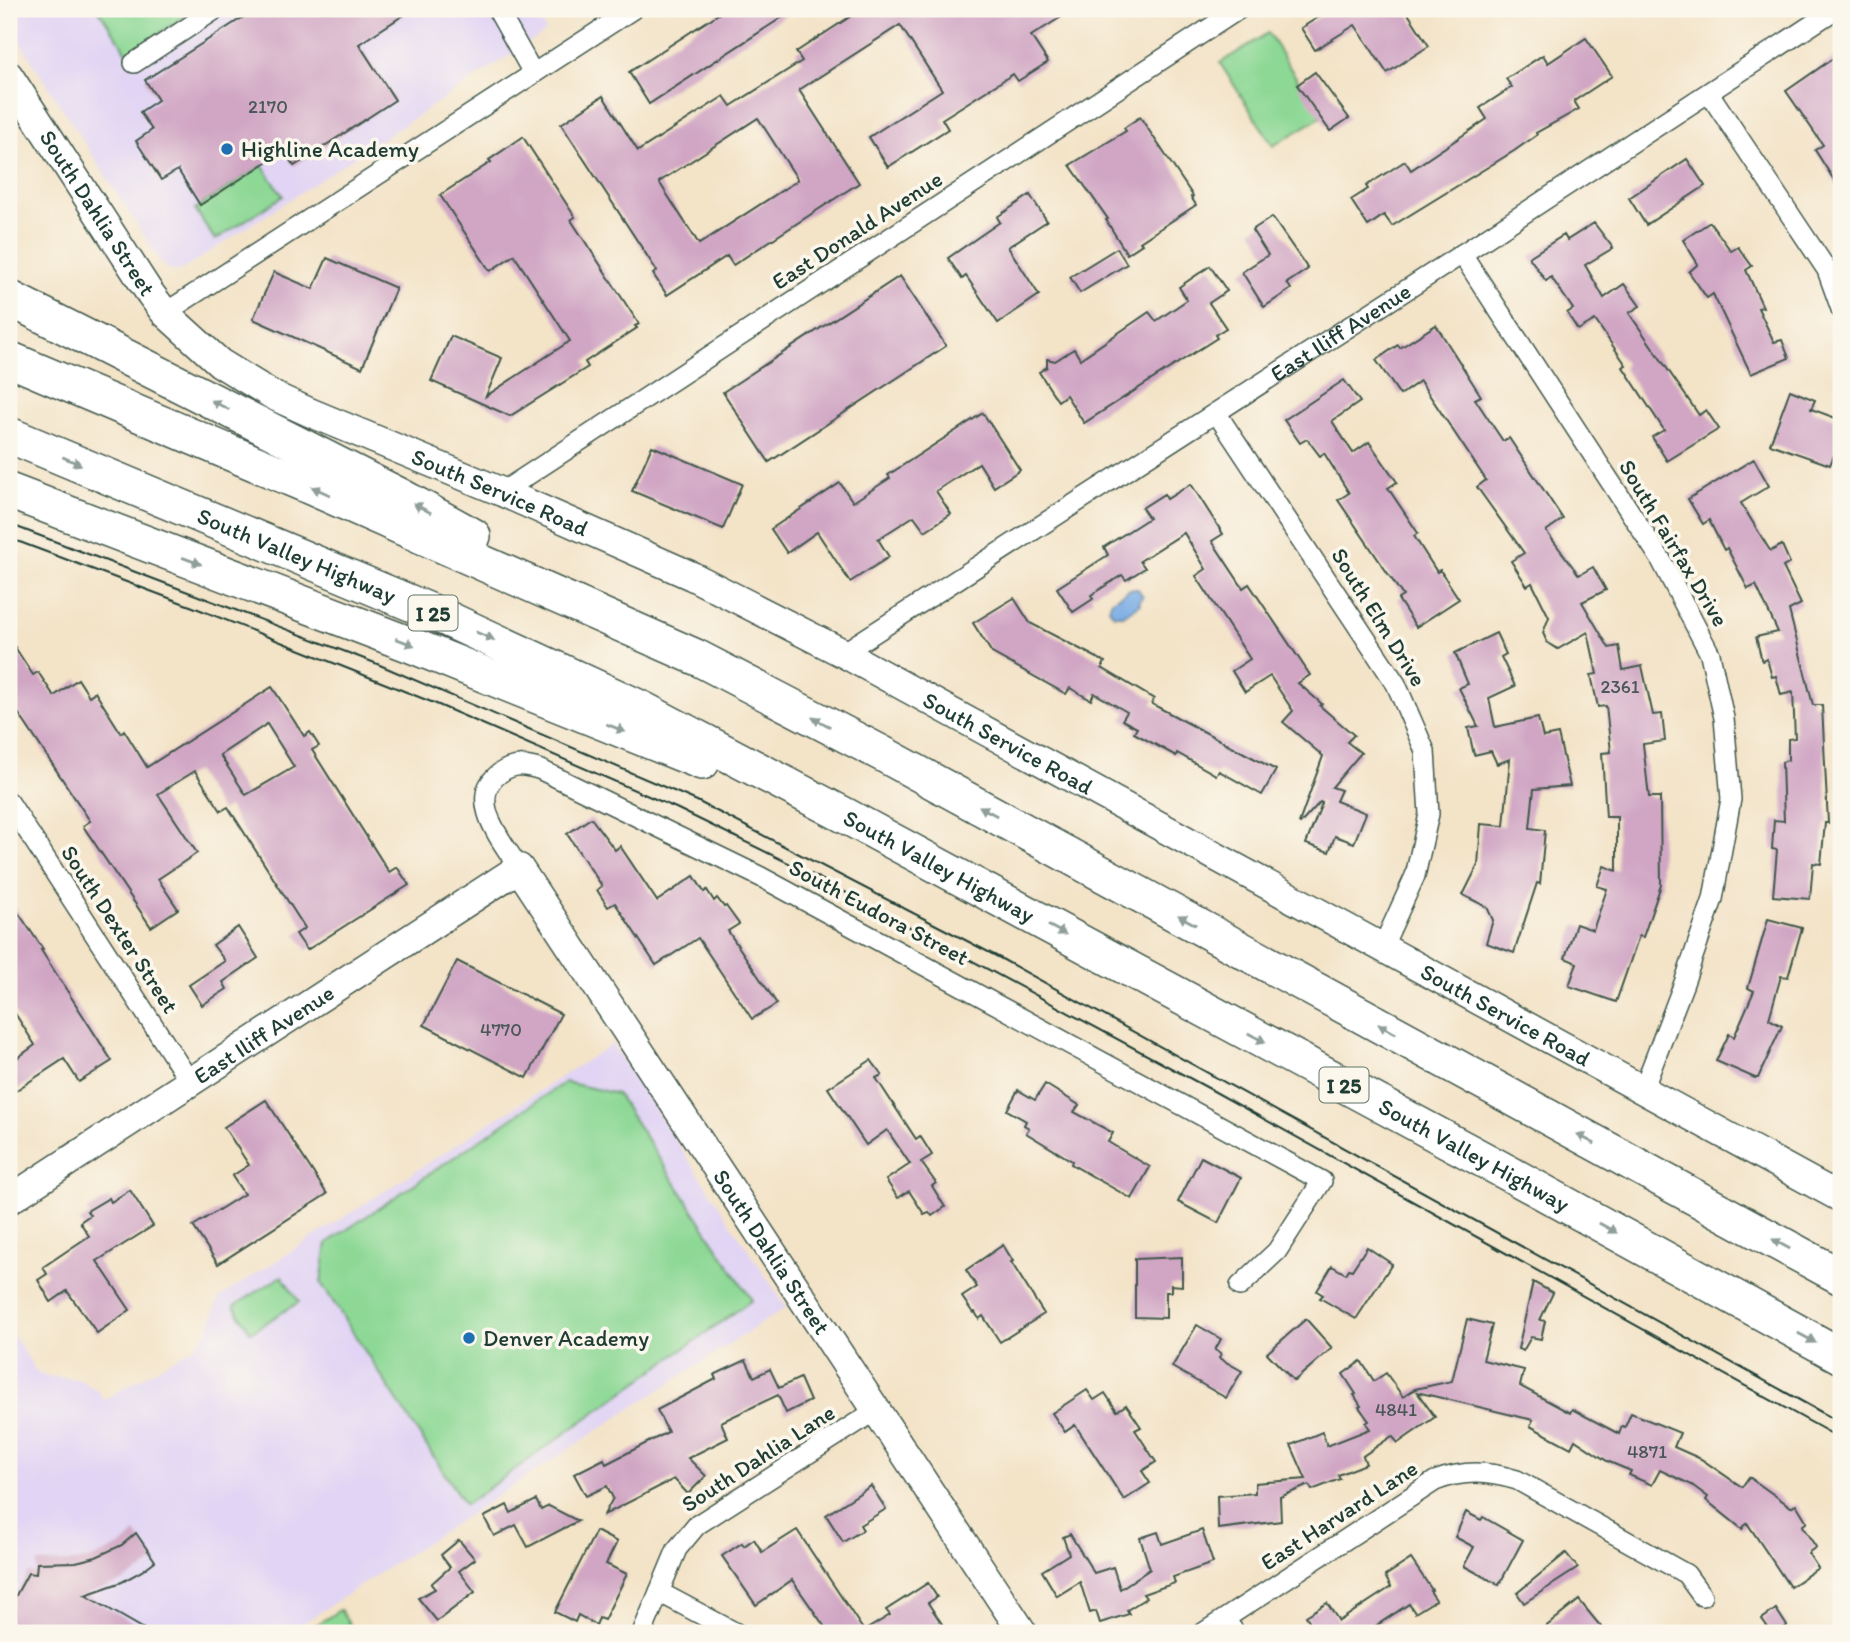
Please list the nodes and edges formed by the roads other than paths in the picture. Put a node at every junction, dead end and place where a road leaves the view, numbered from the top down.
1 (216, 9) edge
2 (497, 9) edge
3 (633, 9) edge
4 (1238, 9) edge
5 (1836, 9) edge
6 (134, 63) dead end
7 (533, 74) junction
8 (9, 76) edge
9 (1709, 93) junction
10 (1462, 254) junction
11 (9, 298) edge
12 (1841, 309) edge
13 (165, 313) junction
14 (9, 359) edge
15 (1217, 414) junction
16 (9, 435) edge
17 (9, 491) edge
18 (502, 492) junction
19 (843, 653) junction
20 (698, 658) junction
21 (9, 802) edge
22 (846, 816) junction
23 (519, 868) junction
24 (1383, 946) junction
25 (190, 1082) junction
26 (1643, 1090) junction
27 (1841, 1198) edge
28 (9, 1199) edge
29 (1841, 1277) edge
30 (1240, 1286) dead end
31 (1841, 1356) edge
32 (875, 1411) junction
33 (659, 1592) junction
34 (1702, 1597) dead end
35 (1230, 1626) edge
36 (642, 1633) edge
37 (736, 1633) edge
38 (1023, 1633) edge
39 (1203, 1633) edge

1 - 6 street
2 - 7 street
3 - 7 street
4 - 18 street, East Donald Avenue
5 - 9 street, East Iliff Avenue
7 - 13 street
8 - 13 street, South Dahlia Street
9 - 10 street, East Iliff Avenue
9 - 12 street
10 - 15 street, East Iliff Avenue
10 - 26 street, South Fairfax Drive
20 -> 11 highway
13 - 18 street, South Service Road
20 -> 14 highway
15 - 19 street, East Iliff Avenue
15 - 24 street, South Elm Drive
16 -> 22 highway, South Valley Highway / I 25
17 -> 22 highway
18 - 19 street, South Service Road
19 - 24 street, South Service Road
29 -> 20 highway
21 - 25 street, South Dexter Street
22 -> 31 highway, South Valley Highway / I 25
23 - 25 street, East Iliff Avenue
23 - 30 street, South Eudora Street
23 - 32 street, South Dahlia Street
24 - 26 street, South Service Road
25 - 28 street, East Iliff Avenue
26 - 27 street, South Service Road
32 - 33 street, South Dahlia Lane
32 - 38 street, South Dahlia Street
33 - 36 street, South Dahlia Lane
33 - 37 street
34 - 35 street, East Harvard Lane
35 - 39 street, East Harvard Lane

